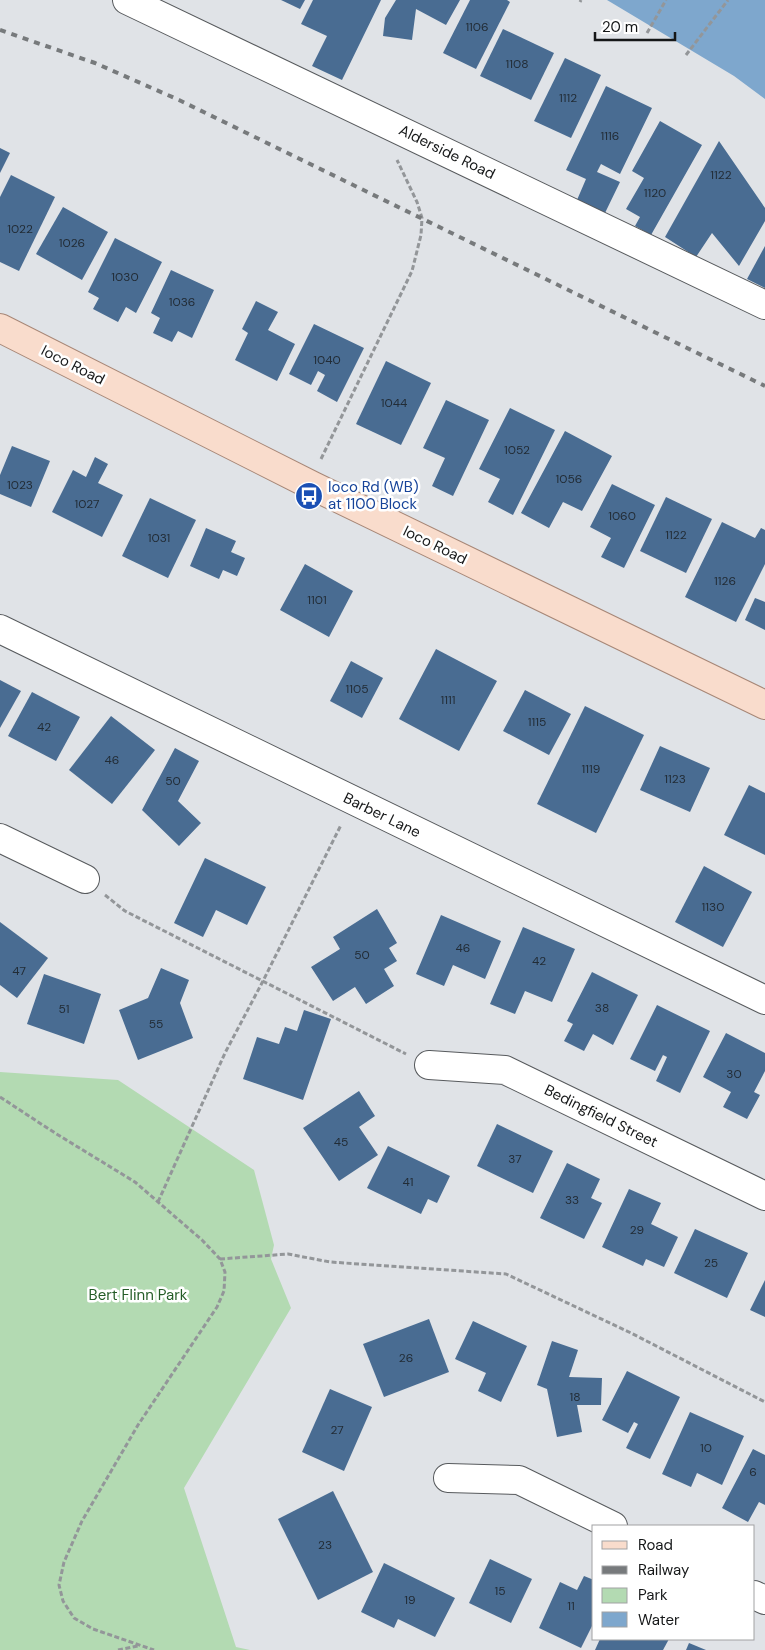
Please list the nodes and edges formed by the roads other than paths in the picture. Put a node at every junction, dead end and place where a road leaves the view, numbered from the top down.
1 (128, 0) edge
2 (765, 305) edge
3 (0, 328) edge
4 (0, 629) edge
5 (765, 705) edge
6 (0, 838) edge
7 (85, 879) road end
8 (765, 1000) edge
9 (429, 1065) road end
10 (765, 1196) edge
11 (448, 1478) dead end
12 (611, 1525) edge

1 - 2 street, Alderside Road
3 - 5 main road, Ioco Road
4 - 8 street, Barber Lane
6 - 7 street
9 - 10 street, Bedingfield Street
11 - 12 street

